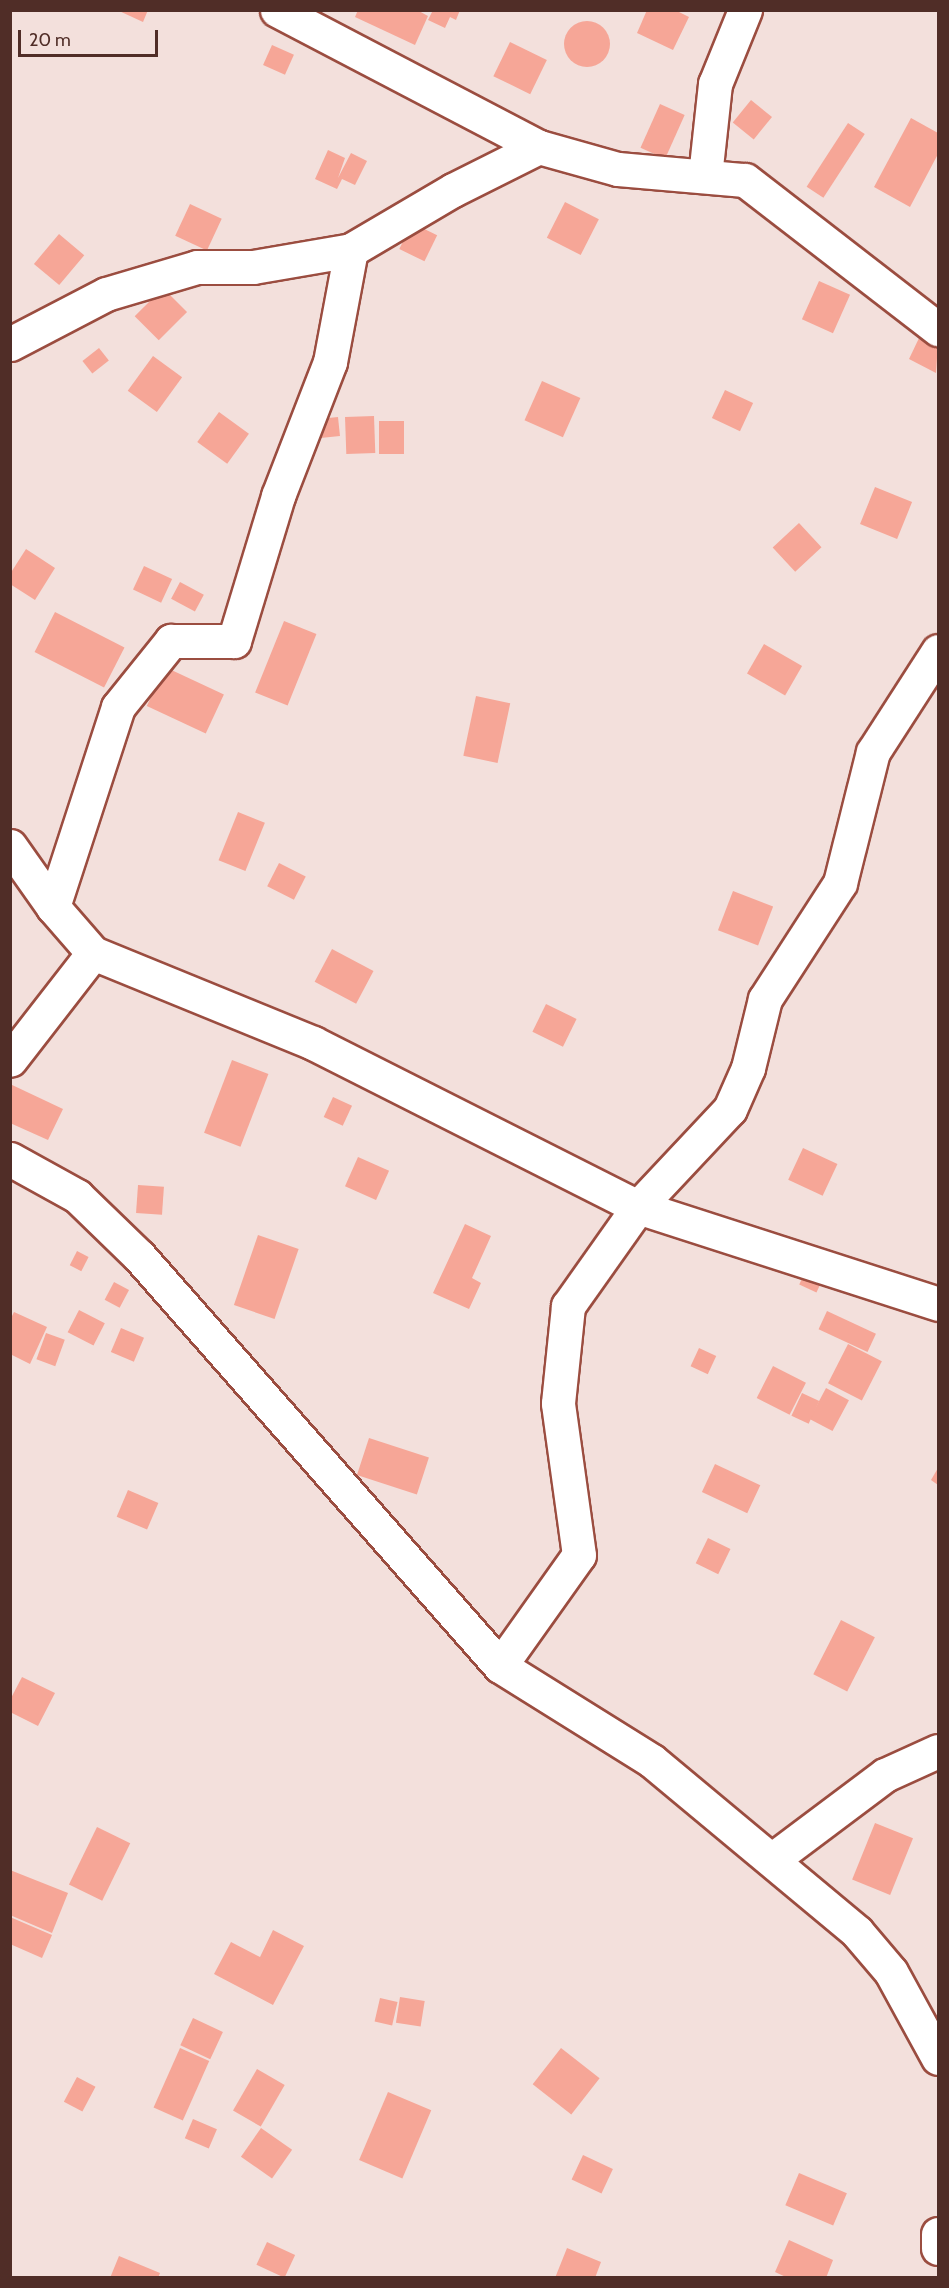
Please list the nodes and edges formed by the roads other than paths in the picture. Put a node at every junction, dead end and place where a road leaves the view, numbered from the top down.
1 (277, 10) edge
2 (745, 10) edge
3 (539, 147) junction
4 (705, 176) junction
5 (351, 250) junction
6 (939, 328) edge
7 (10, 344) edge
8 (939, 651) edge
9 (10, 846) edge
10 (53, 907) junction
11 (93, 953) junction
12 (10, 1060) edge
13 (10, 1159) edge
14 (638, 1207) junction
15 (939, 1304) edge
16 (500, 1666) junction
17 (939, 1750) edge
18 (773, 1859) junction
19 (939, 2058) edge
20 (939, 2234) edge
21 (939, 2248) edge

1 - 3 street
2 - 4 street
3 - 4 street
3 - 5 street
4 - 6 street
5 - 7 street
5 - 10 street
8 - 14 street
9 - 10 street
10 - 11 street
11 - 12 street
11 - 14 street
13 - 16 street
14 - 15 street
14 - 16 street
16 - 18 street
17 - 18 street
18 - 19 street
20 - 21 street

